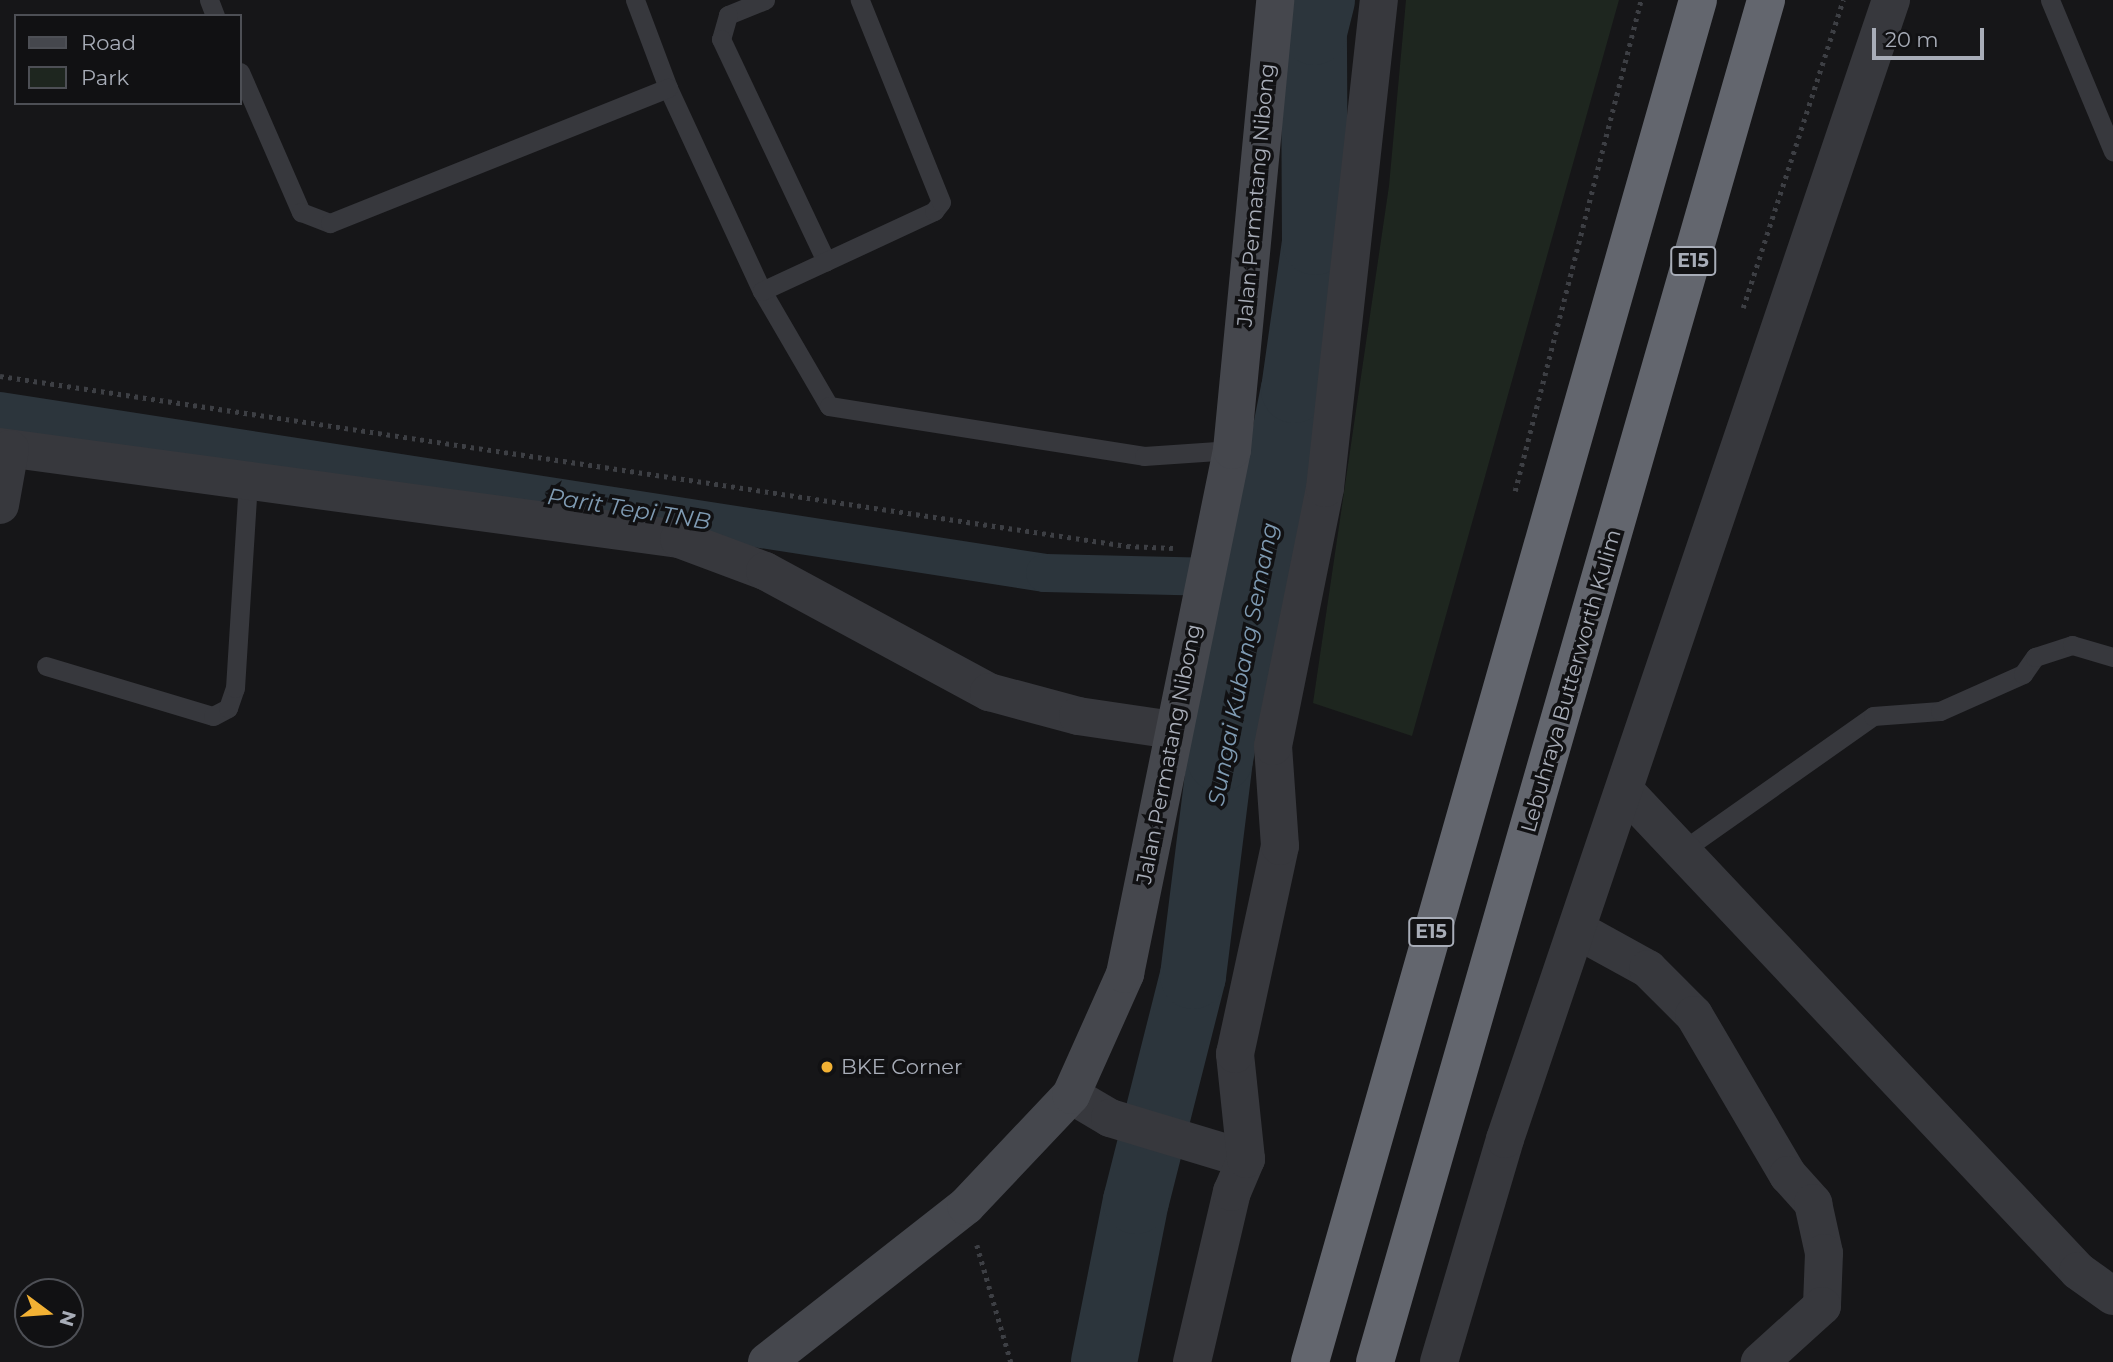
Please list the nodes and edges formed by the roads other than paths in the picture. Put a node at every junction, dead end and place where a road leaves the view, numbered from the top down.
1 (765, 0) edge
2 (860, 0) edge
3 (1275, 0) edge
4 (1379, 0) edge
5 (1695, 0) edge
6 (1766, 0) edge
7 (1777, 0) edge
8 (1891, 0) edge
9 (2050, 0) edge
10 (640, 2) edge
11 (1749, 66) junction
12 (242, 77) edge
13 (668, 88) junction
14 (2113, 151) edge
15 (827, 261) junction
16 (762, 291) junction
17 (5, 448) edge
18 (1232, 450) junction
19 (248, 485) junction
20 (0, 505) edge
21 (2113, 657) edge
22 (46, 666) dead end
23 (1173, 730) junction
24 (1627, 793) junction
25 (1686, 848) junction
26 (1579, 931) junction
27 (1071, 1096) junction
28 (1234, 1156) junction
29 (2113, 1296) edge
30 (767, 1362) edge
31 (1192, 1362) edge
32 (1310, 1362) edge
33 (1375, 1362) edge
34 (1439, 1362) edge
35 (1760, 1362) edge

1 - 15 lane
2 - 15 lane
3 - 18 main road, Jalan Permatang Nibong
4 - 28 street
5 - 32 highway, E15
6 - 11 highway, Lebuhraya Butterworth Kulim / E15
7 - 11 highway
8 - 24 street
9 - 14 lane
10 - 13 lane
11 - 33 highway, Lebuhraya Butterworth Kulim / E15
12 - 13 lane
13 - 16 lane
15 - 16 lane
16 - 18 lane
17 - 19 street
17 - 20 street
18 - 23 main road, Jalan Permatang Nibong
19 - 22 lane
19 - 23 street
21 - 25 lane
23 - 27 main road, Jalan Permatang Nibong
24 - 25 street
24 - 26 street
25 - 29 street
26 - 34 street
26 - 35 street
27 - 28 street
27 - 30 main road, Jalan Permatang Nibong
28 - 31 street

